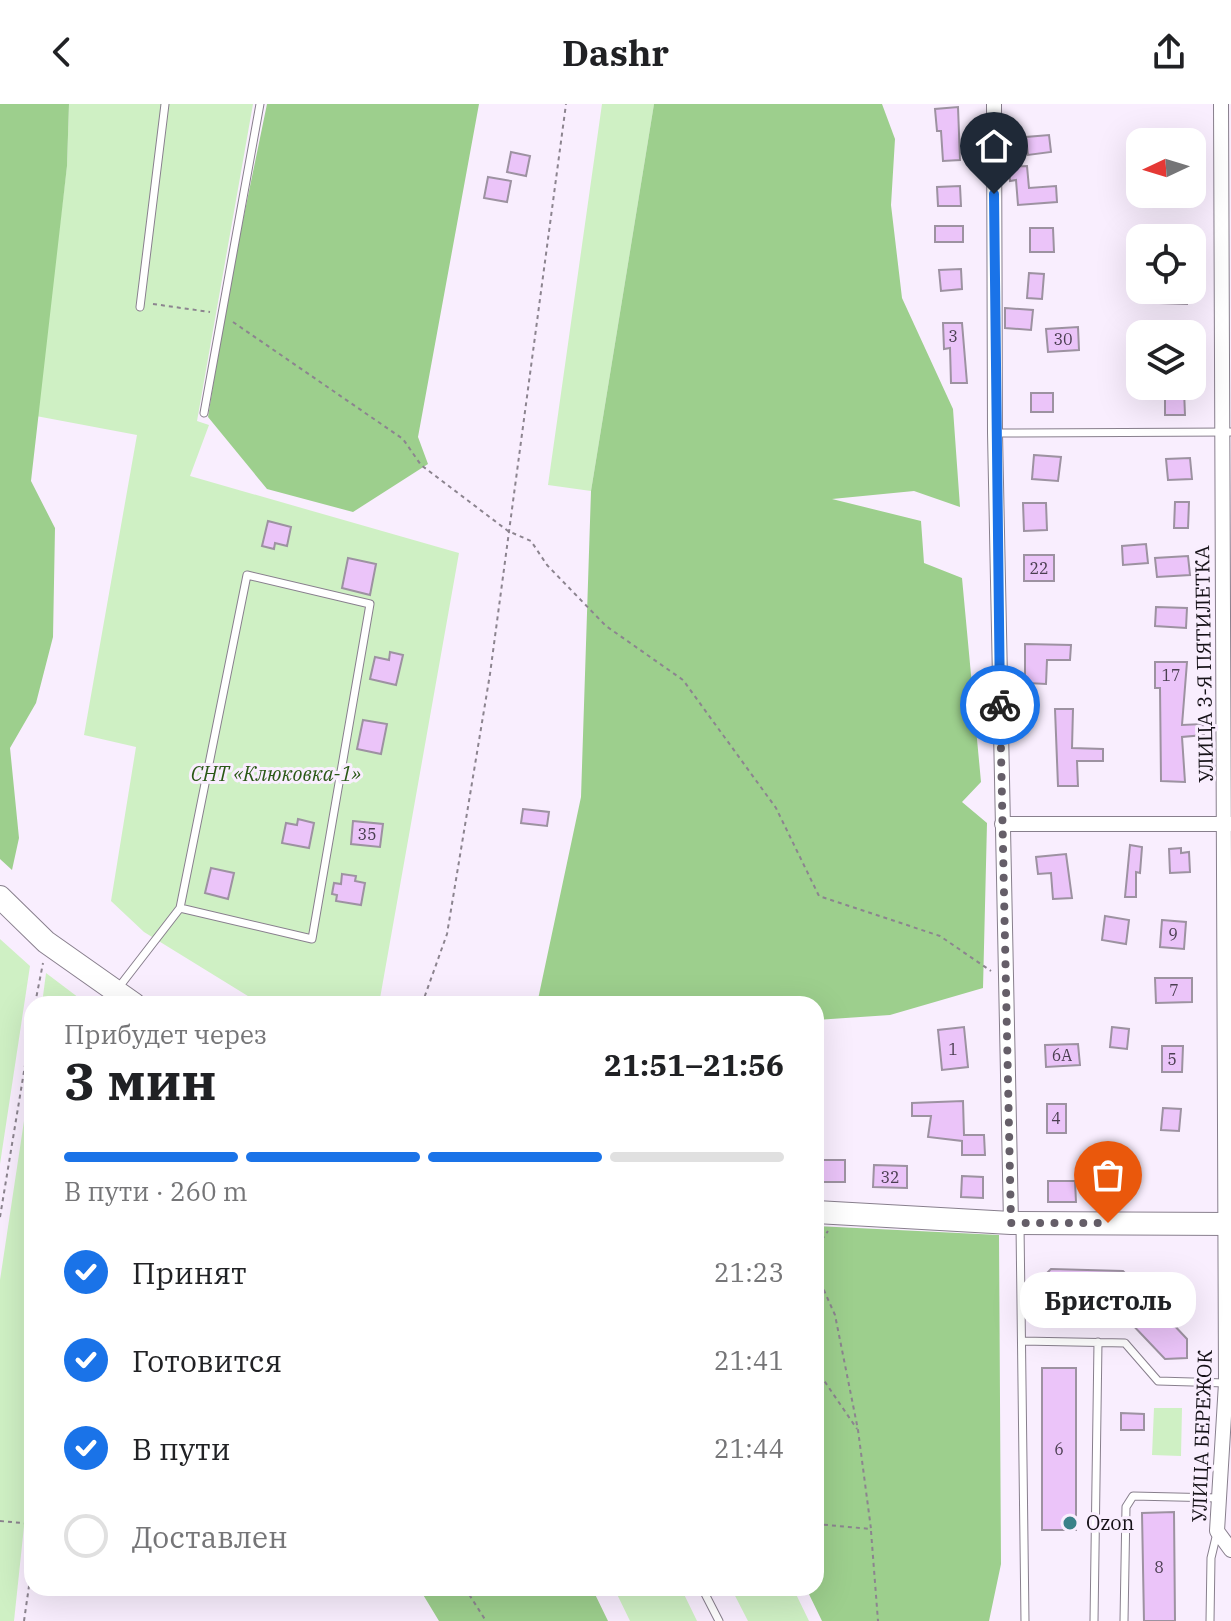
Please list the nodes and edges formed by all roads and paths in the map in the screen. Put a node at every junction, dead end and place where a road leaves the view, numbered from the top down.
1 (165, 104) edge
2 (260, 104) edge
3 (566, 104) edge
4 (994, 104) edge
5 (1221, 104) edge
6 (140, 304) joint
7 (220, 313) junction
8 (204, 413) dead end
9 (1226, 432) edge
10 (995, 433) junction
11 (508, 531) junction
12 (1002, 824) junction
13 (1228, 824) edge
14 (0, 897) edge
15 (180, 908) junction
16 (46, 942) junction
17 (1005, 981) junction
18 (36, 996) edge
19 (121, 996) edge
20 (125, 996) edge
21 (425, 996) edge
22 (24, 1072) edge
23 (824, 1213) edge
24 (841, 1214) junction
25 (0, 1217) edge
26 (1016, 1223) junction
27 (1228, 1224) edge
28 (824, 1237) edge
29 (824, 1290) edge
30 (1022, 1341) junction
31 (1098, 1342) junction
32 (824, 1380) edge
33 (1226, 1383) junction
34 (858, 1430) junction
35 (1219, 1498) junction
36 (0, 1521) edge
37 (24, 1523) edge
38 (824, 1525) edge
39 (871, 1529) junction
40 (1217, 1531) junction
41 (1231, 1550) edge
42 (28, 1596) edge
43 (470, 1596) edge
44 (706, 1596) edge
45 (24, 1621) edge
46 (486, 1621) edge
47 (719, 1621) edge
48 (878, 1621) edge
49 (1025, 1621) edge
50 (1094, 1621) edge
51 (1124, 1621) edge
52 (1210, 1621) edge

1 - 6 lane
2 - 7 lane
3 - 11 path
4 - 10 street
5 - 9 street, УЛИЦА 3-Я ПЯТИЛЕТКА
6 - 7 path
7 - 8 lane
7 - 11 path
9 - 10 lane
9 - 13 street, УЛИЦА 3-Я ПЯТИЛЕТКА
10 - 12 street
11 - 17 path
11 - 21 path
12 - 13 street
12 - 17 street
13 - 27 street, УЛИЦА 3-Я ПЯТИЛЕТКА
14 - 16 street
15 - 15 lane
15 - 20 lane
16 - 18 path
16 - 19 street
17 - 26 street
22 - 25 path
23 - 24 street
24 - 26 street
24 - 28 path
26 - 27 street
26 - 30 lane
27 - 33 street, УЛИЦА БЕРЕЖОК
29 - 34 path
30 - 31 lane
30 - 49 lane
31 - 33 lane
31 - 50 lane
32 - 34 path
33 - 35 street, УЛИЦА БЕРЕЖОК
34 - 39 path
35 - 40 street, УЛИЦА БЕРЕЖОК
35 - 51 lane
36 - 37 path
38 - 39 path
39 - 48 path
40 - 41 street, УЛИЦА БЕРЕЖОК
40 - 52 lane
42 - 45 path
43 - 46 path
44 - 47 lane

